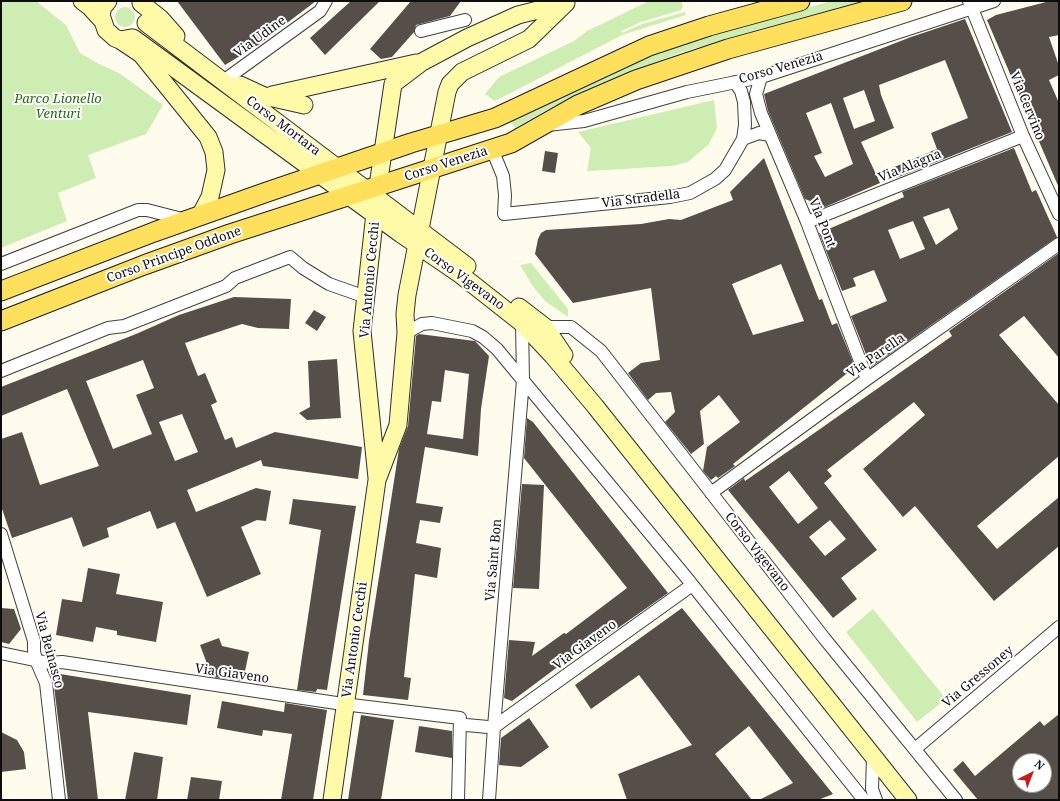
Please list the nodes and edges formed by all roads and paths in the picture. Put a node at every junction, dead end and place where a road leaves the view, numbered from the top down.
1 (82, 1) edge
2 (108, 1) edge
3 (326, 1) edge
4 (800, 1) edge
5 (902, 1) edge
6 (994, 1) edge
7 (140, 2) edge
8 (568, 2) edge
9 (970, 4) edge
10 (101, 19) junction
11 (465, 20) dead end
12 (146, 23) junction
13 (421, 31) dead end
14 (127, 39) junction
15 (422, 62) junction
16 (761, 77) junction
17 (226, 79) junction
18 (735, 82) junction
19 (268, 96) junction
20 (304, 105) dead end
21 (542, 125) junction
22 (439, 135) junction
23 (770, 135) junction
24 (1023, 136) junction
25 (743, 139) junction
26 (492, 149) junction
27 (383, 153) junction
28 (338, 168) junction
29 (432, 168) junction
30 (320, 174) junction
31 (374, 191) junction
32 (348, 195) junction
33 (1059, 214) edge
34 (376, 215) junction
35 (193, 218) junction
36 (807, 222) junction
37 (418, 237) junction
38 (1059, 244) edge
39 (1, 264) edge
40 (1, 291) edge
41 (366, 297) junction
42 (1, 321) edge
43 (522, 322) junction
44 (545, 327) junction
45 (406, 333) junction
46 (1, 371) edge
47 (868, 379) junction
48 (523, 380) junction
49 (592, 403) junction
50 (377, 480) junction
51 (711, 493) junction
52 (1, 534) edge
53 (692, 585) junction
54 (1059, 627) edge
55 (1, 653) edge
56 (36, 660) junction
57 (346, 705) junction
58 (463, 722) junction
59 (491, 727) junction
60 (915, 749) junction
61 (873, 757) junction
62 (334, 798) edge
63 (860, 799) edge
64 (59, 800) edge
65 (458, 800) edge
66 (489, 800) edge
67 (876, 800) edge
68 (908, 800) edge
69 (956, 800) edge

1 - 10 main road
2 - 10 main road
3 - 17 street, Via Udine
4 - 22 main road
5 - 21 main road, Corso Venezia
6 - 9 street, Corso Venezia
7 - 12 main road
7 - 17 main road
8 - 15 main road
8 - 22 main road
9 - 16 street, Corso Venezia
9 - 24 street, Via Cervino
10 - 14 main road
11 - 13 street
12 - 14 main road
12 - 28 main road, Corso Mortara
14 - 30 main road, Corso Mortara
14 - 35 main road
15 - 19 main road
15 - 27 main road
16 - 18 street, Corso Venezia
16 - 23 street, Via Pont
17 - 19 main road
18 - 21 street, Corso Venezia
18 - 25 street, Via Stradella
19 - 20 main road
21 - 26 main road, Corso Venezia
22 - 27 main road
22 - 29 main road
23 - 25 street
23 - 36 street, Via Pont
24 - 33 street, Via Cervino
24 - 36 street, Via Alagna
25 - 26 street, Via Stradella
26 - 29 main road, Corso Venezia
27 - 28 main road
27 - 31 main road, Via Antonio Cecchi
28 - 30 main road
28 - 31 main road, Corso Mortara
29 - 31 main road, Corso Venezia
29 - 37 main road
30 - 32 main road, Corso Vigevano
30 - 35 main road
31 - 32 main road, Corso Venezia
31 - 34 main road, Via Antonio Cecchi
31 - 37 main road, Corso Mortara
32 - 34 main road, Corso Vigevano
32 - 42 main road, Corso Principe Oddone
34 - 37 main road, Corso Vigevano
34 - 41 main road, Via Antonio Cecchi
35 - 39 street
35 - 40 main road
36 - 47 street, Via Pont
37 - 43 main road, Corso Vigevano
37 - 44 main road, Corso Vigevano
37 - 45 main road, Via Antonio Cecchi
38 - 47 street, Via Parella
41 - 46 street
41 - 50 main road, Via Antonio Cecchi
43 - 48 street, Via Saint Bon
43 - 49 main road, Corso Vigevano
44 - 49 main road, Corso Vigevano
44 - 51 street, Corso Vigevano
45 - 48 street
45 - 50 main road, Via Antonio Cecchi
47 - 51 street, Via Parella
48 - 53 street
48 - 59 street, Via Saint Bon
49 - 61 main road, Corso Vigevano
50 - 57 main road, Via Antonio Cecchi
51 - 60 street, Corso Vigevano
52 - 56 street, Via Beinasco
53 - 59 street, Via Giaveno
53 - 63 street
54 - 60 street, Via Gressoney
55 - 56 street, Via Giaveno
56 - 57 street, Via Giaveno
56 - 64 street, Via Beinasco
57 - 58 street, Via Giaveno
57 - 62 main road, Via Antonio Cecchi
58 - 59 street, Via Giaveno
58 - 65 street
59 - 66 street, Via Saint Bon
60 - 69 street, Corso Vigevano
61 - 67 street
61 - 68 main road, Corso Vigevano

